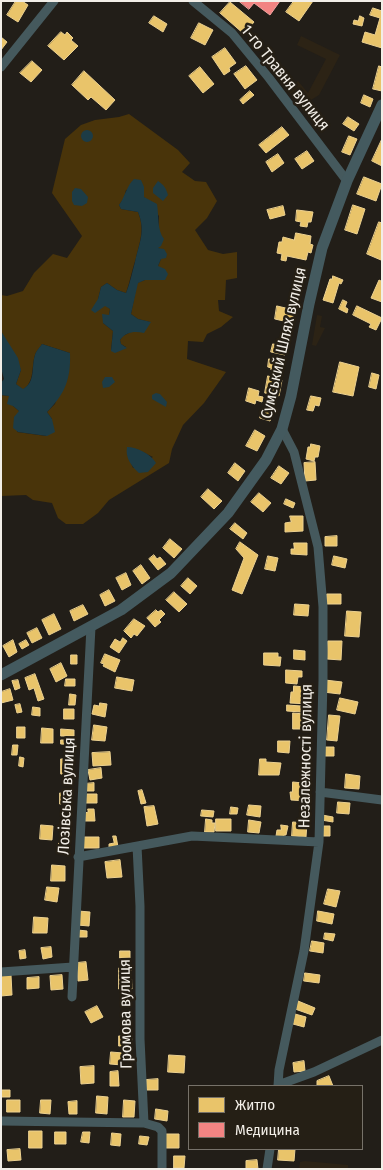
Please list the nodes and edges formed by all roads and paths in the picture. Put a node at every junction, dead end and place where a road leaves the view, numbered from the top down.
1 (54, 1) edge
2 (193, 1) edge
3 (1, 67) edge
4 (382, 105) edge
5 (347, 181) junction
6 (282, 430) junction
7 (91, 627) junction
8 (1, 675) edge
9 (320, 792) junction
10 (382, 800) edge
11 (319, 842) junction
12 (137, 846) junction
13 (78, 857) junction
14 (73, 967) junction
15 (1, 972) edge
16 (72, 997) dead end
17 (382, 1040) edge
18 (278, 1085) edge
19 (281, 1085) edge
20 (1, 1122) edge
21 (144, 1123) junction
22 (270, 1150) edge
23 (162, 1169) edge
24 (267, 1169) edge

1 - 3 street
2 - 5 street, 1-го Травня вулиця
4 - 5 main road, Сумський Шлях вулиця
5 - 6 main road, Сумський Шлях вулиця
6 - 7 main road, Сумський Шлях вулиця
6 - 9 street, Незалежності вулиця
7 - 8 main road, Сумський Шлях вулиця
7 - 13 street, Лозівська вулиця
9 - 10 street
9 - 11 street, Незалежності вулиця
11 - 12 street
11 - 18 street, Незалежності вулиця
12 - 13 street
12 - 21 street, Громова вулиця
13 - 14 street, Лозівська вулиця
14 - 15 street
14 - 16 street, Лозівська вулиця
17 - 19 street
20 - 21 street
21 - 23 street
22 - 24 street

